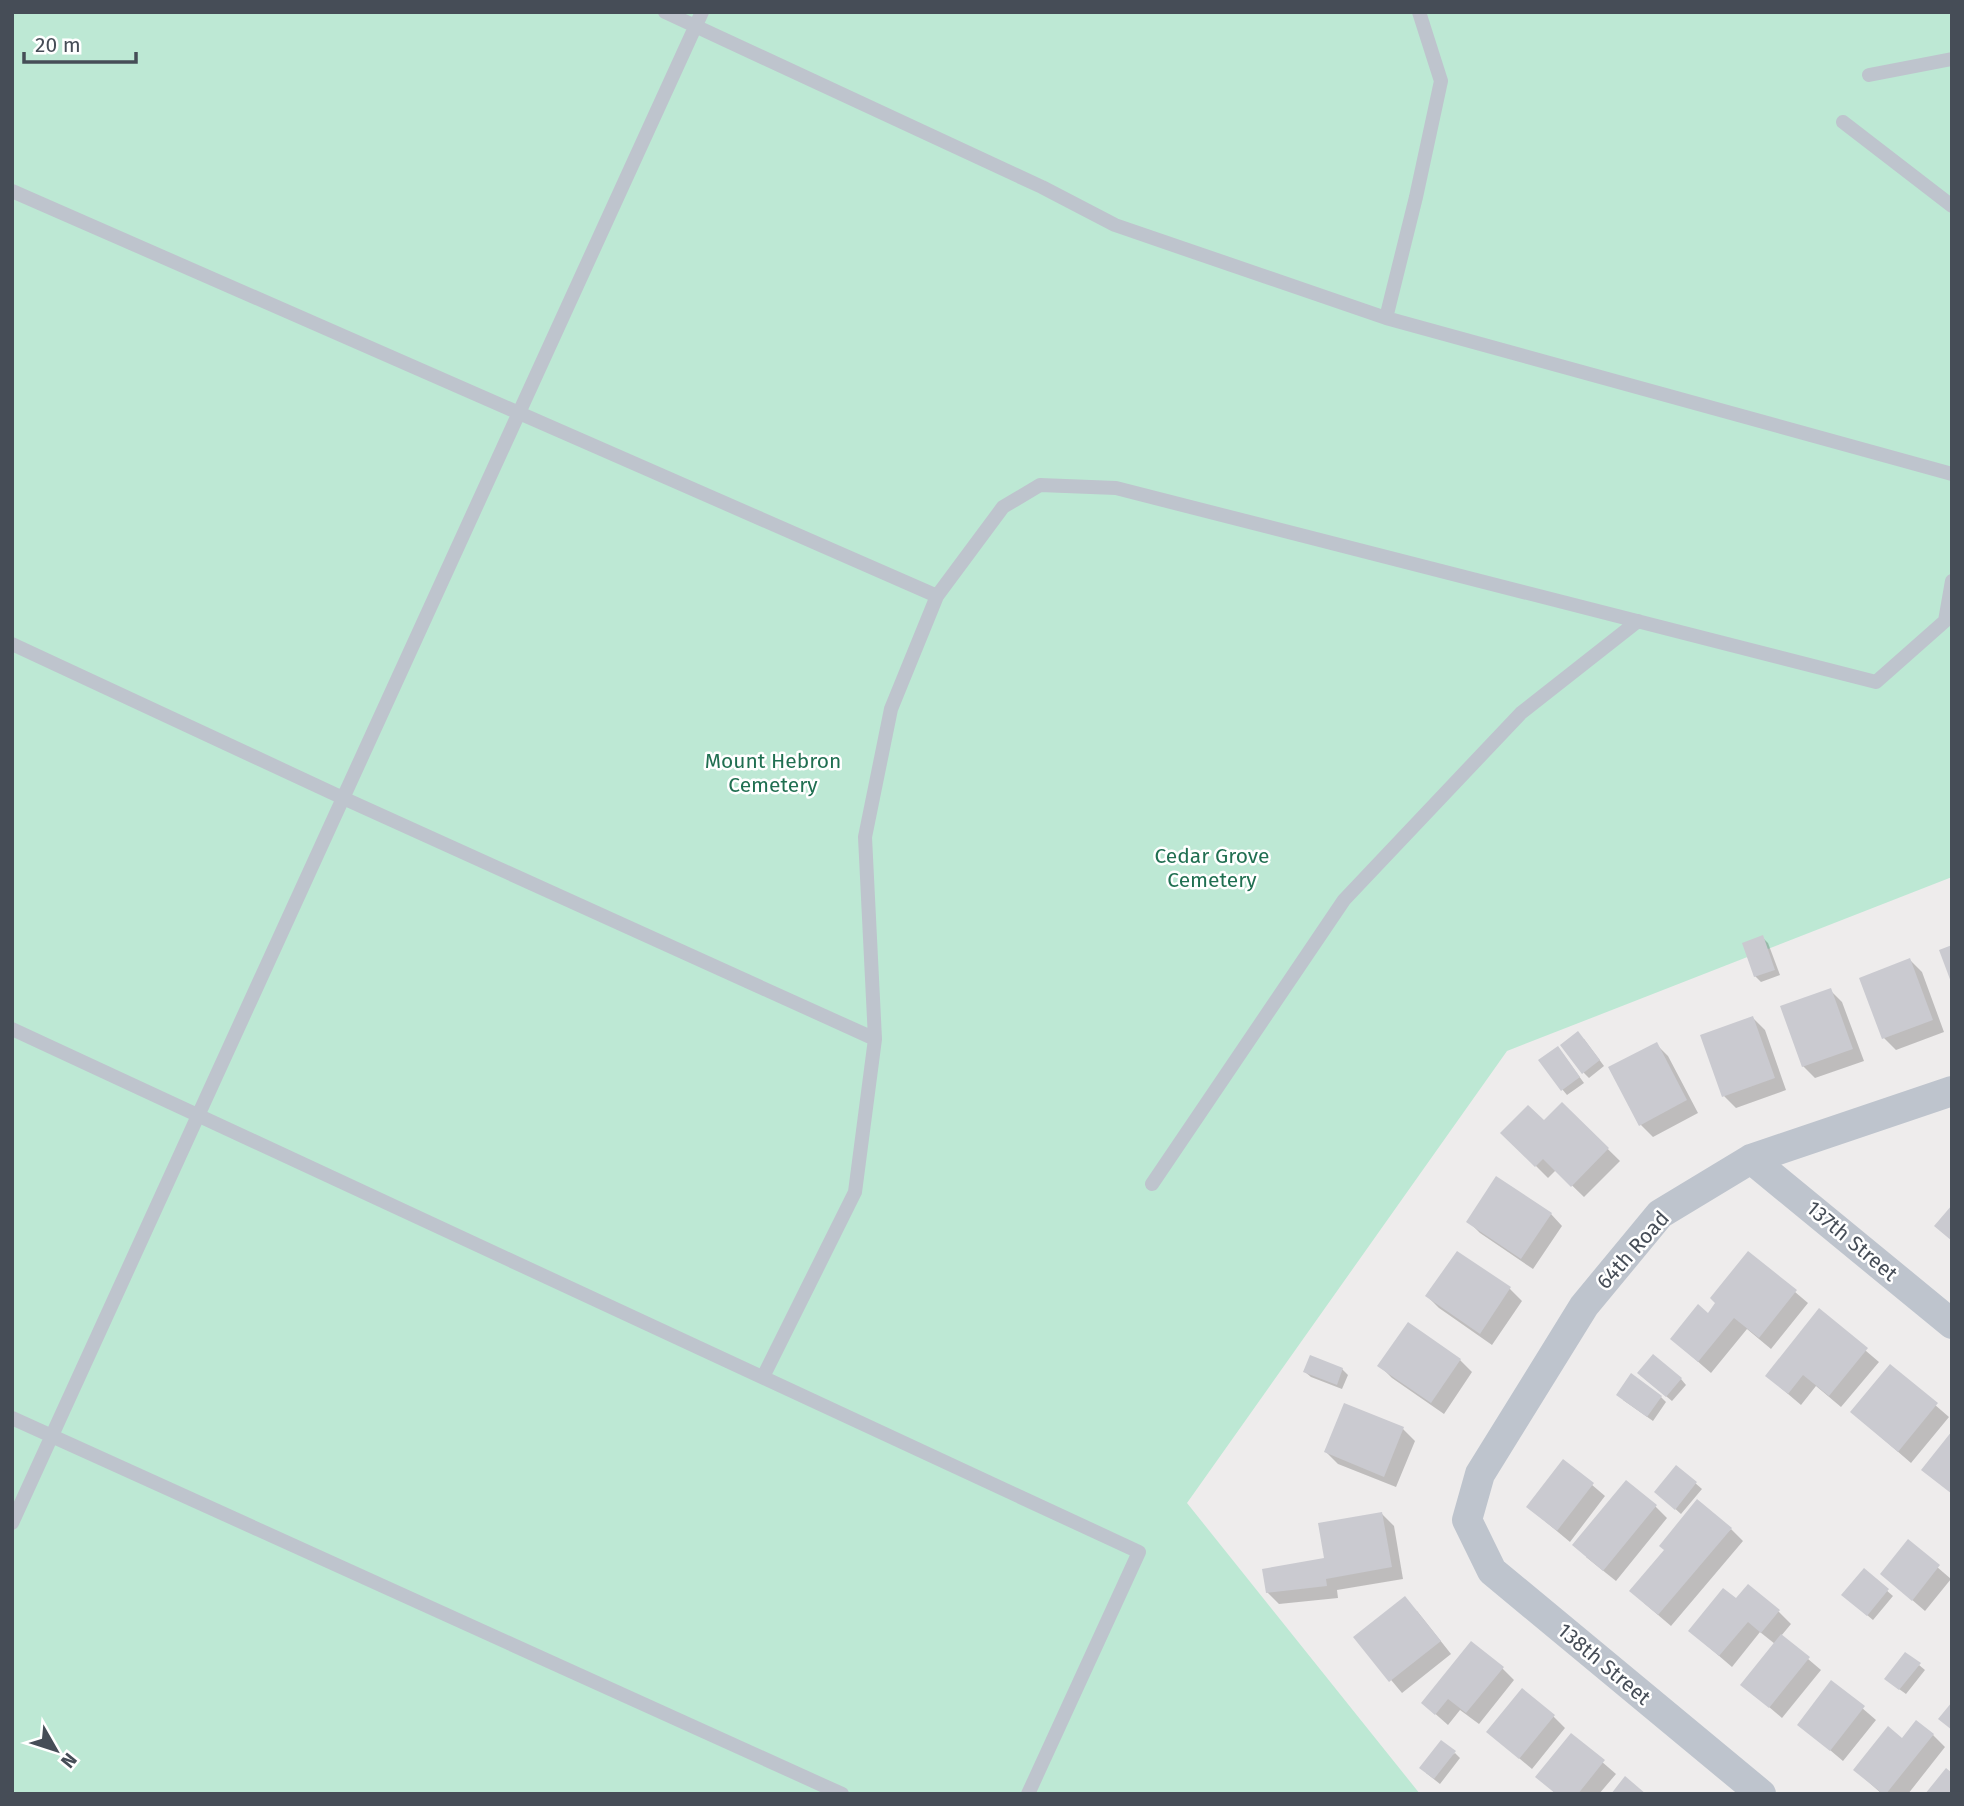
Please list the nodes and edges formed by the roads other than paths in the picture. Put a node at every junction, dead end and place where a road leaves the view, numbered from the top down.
1 (665, 12) edge
2 (1419, 12) edge
3 (698, 19) edge
4 (1952, 60) edge
5 (1869, 75) dead end
6 (1843, 122) dead end
7 (12, 191) edge
8 (1952, 206) edge
9 (1386, 318) junction
10 (520, 412) junction
11 (1952, 474) edge
12 (1952, 581) edge
13 (937, 596) junction
14 (1639, 621) junction
15 (12, 644) edge
16 (344, 798) junction
17 (12, 1029) edge
18 (875, 1040) junction
19 (1952, 1091) edge
20 (199, 1115) junction
21 (1751, 1158) junction
22 (1152, 1184) dead end
23 (1952, 1324) edge
24 (763, 1377) junction
25 (12, 1418) edge
26 (52, 1436) junction
27 (1466, 1520) joint
28 (12, 1523) edge
29 (842, 1794) edge
30 (1028, 1794) edge
31 (1761, 1794) edge

1 - 3 lane
2 - 9 lane
3 - 9 lane
3 - 10 lane
4 - 5 lane
6 - 8 lane
7 - 10 lane
9 - 11 lane
10 - 13 lane
10 - 16 lane
12 - 14 lane
13 - 14 lane
13 - 18 lane
14 - 22 lane
15 - 16 lane
16 - 18 lane
16 - 20 lane
17 - 20 lane
18 - 24 lane
19 - 21 street, 64th Road
20 - 24 lane
20 - 26 lane
21 - 23 street, 137th Street
21 - 27 street, 64th Road
24 - 30 lane
25 - 26 lane
26 - 28 lane
26 - 29 lane
27 - 31 street, 138th Street

